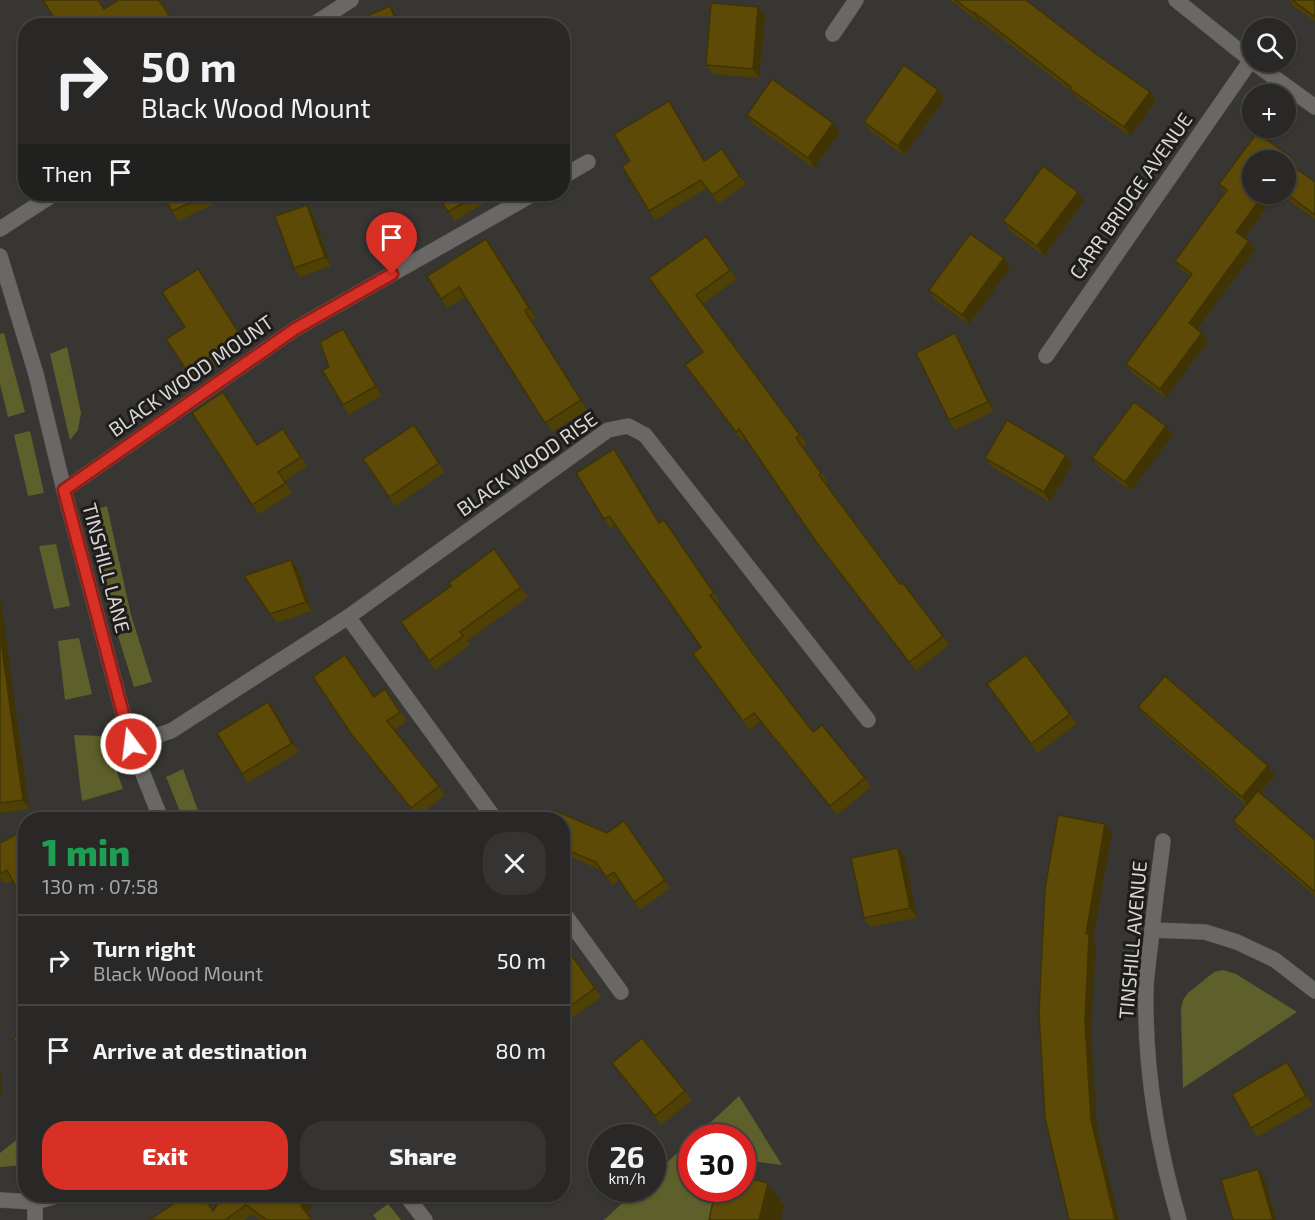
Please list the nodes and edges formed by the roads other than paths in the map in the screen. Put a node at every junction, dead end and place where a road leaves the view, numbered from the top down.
1 (351, 0) edge
2 (855, 0) edge
3 (1176, 0) edge
4 (323, 18) edge
5 (833, 34) dead end
6 (1242, 53) edge
7 (1244, 72) edge
8 (1267, 72) edge
9 (1315, 107) edge
10 (588, 162) dead end
11 (570, 172) edge
12 (43, 201) edge
13 (521, 201) edge
14 (0, 229) edge
15 (0, 256) edge
16 (1046, 356) dead end
17 (64, 490) junction
18 (348, 617) junction
19 (868, 720) dead end
20 (131, 744) junction
21 (158, 812) edge
22 (490, 812) edge
23 (1163, 841) dead end
24 (570, 922) edge
25 (1152, 930) junction
26 (621, 992) dead end
27 (1315, 992) edge
28 (0, 1200) edge
29 (18, 1201) edge
30 (35, 1202) edge
31 (411, 1202) edge
32 (35, 1220) edge
33 (425, 1220) edge
34 (1179, 1220) edge

1 - 4 street
2 - 5 street
3 - 6 street
7 - 16 street, CARR BRIDGE AVENUE
8 - 9 street
10 - 11 street
12 - 14 street
13 - 17 street, BLACK WOOD MOUNT
15 - 17 street, TINSHILL LANE
17 - 20 street, TINSHILL LANE
18 - 19 street, BLACK WOOD RISE
18 - 20 street, BLACK WOOD RISE
18 - 22 street
20 - 21 street, TINSHILL LANE
23 - 25 street, TINSHILL AVENUE
24 - 26 street
25 - 27 street
25 - 34 street, TINSHILL AVENUE
28 - 29 street
30 - 32 street
31 - 33 street

